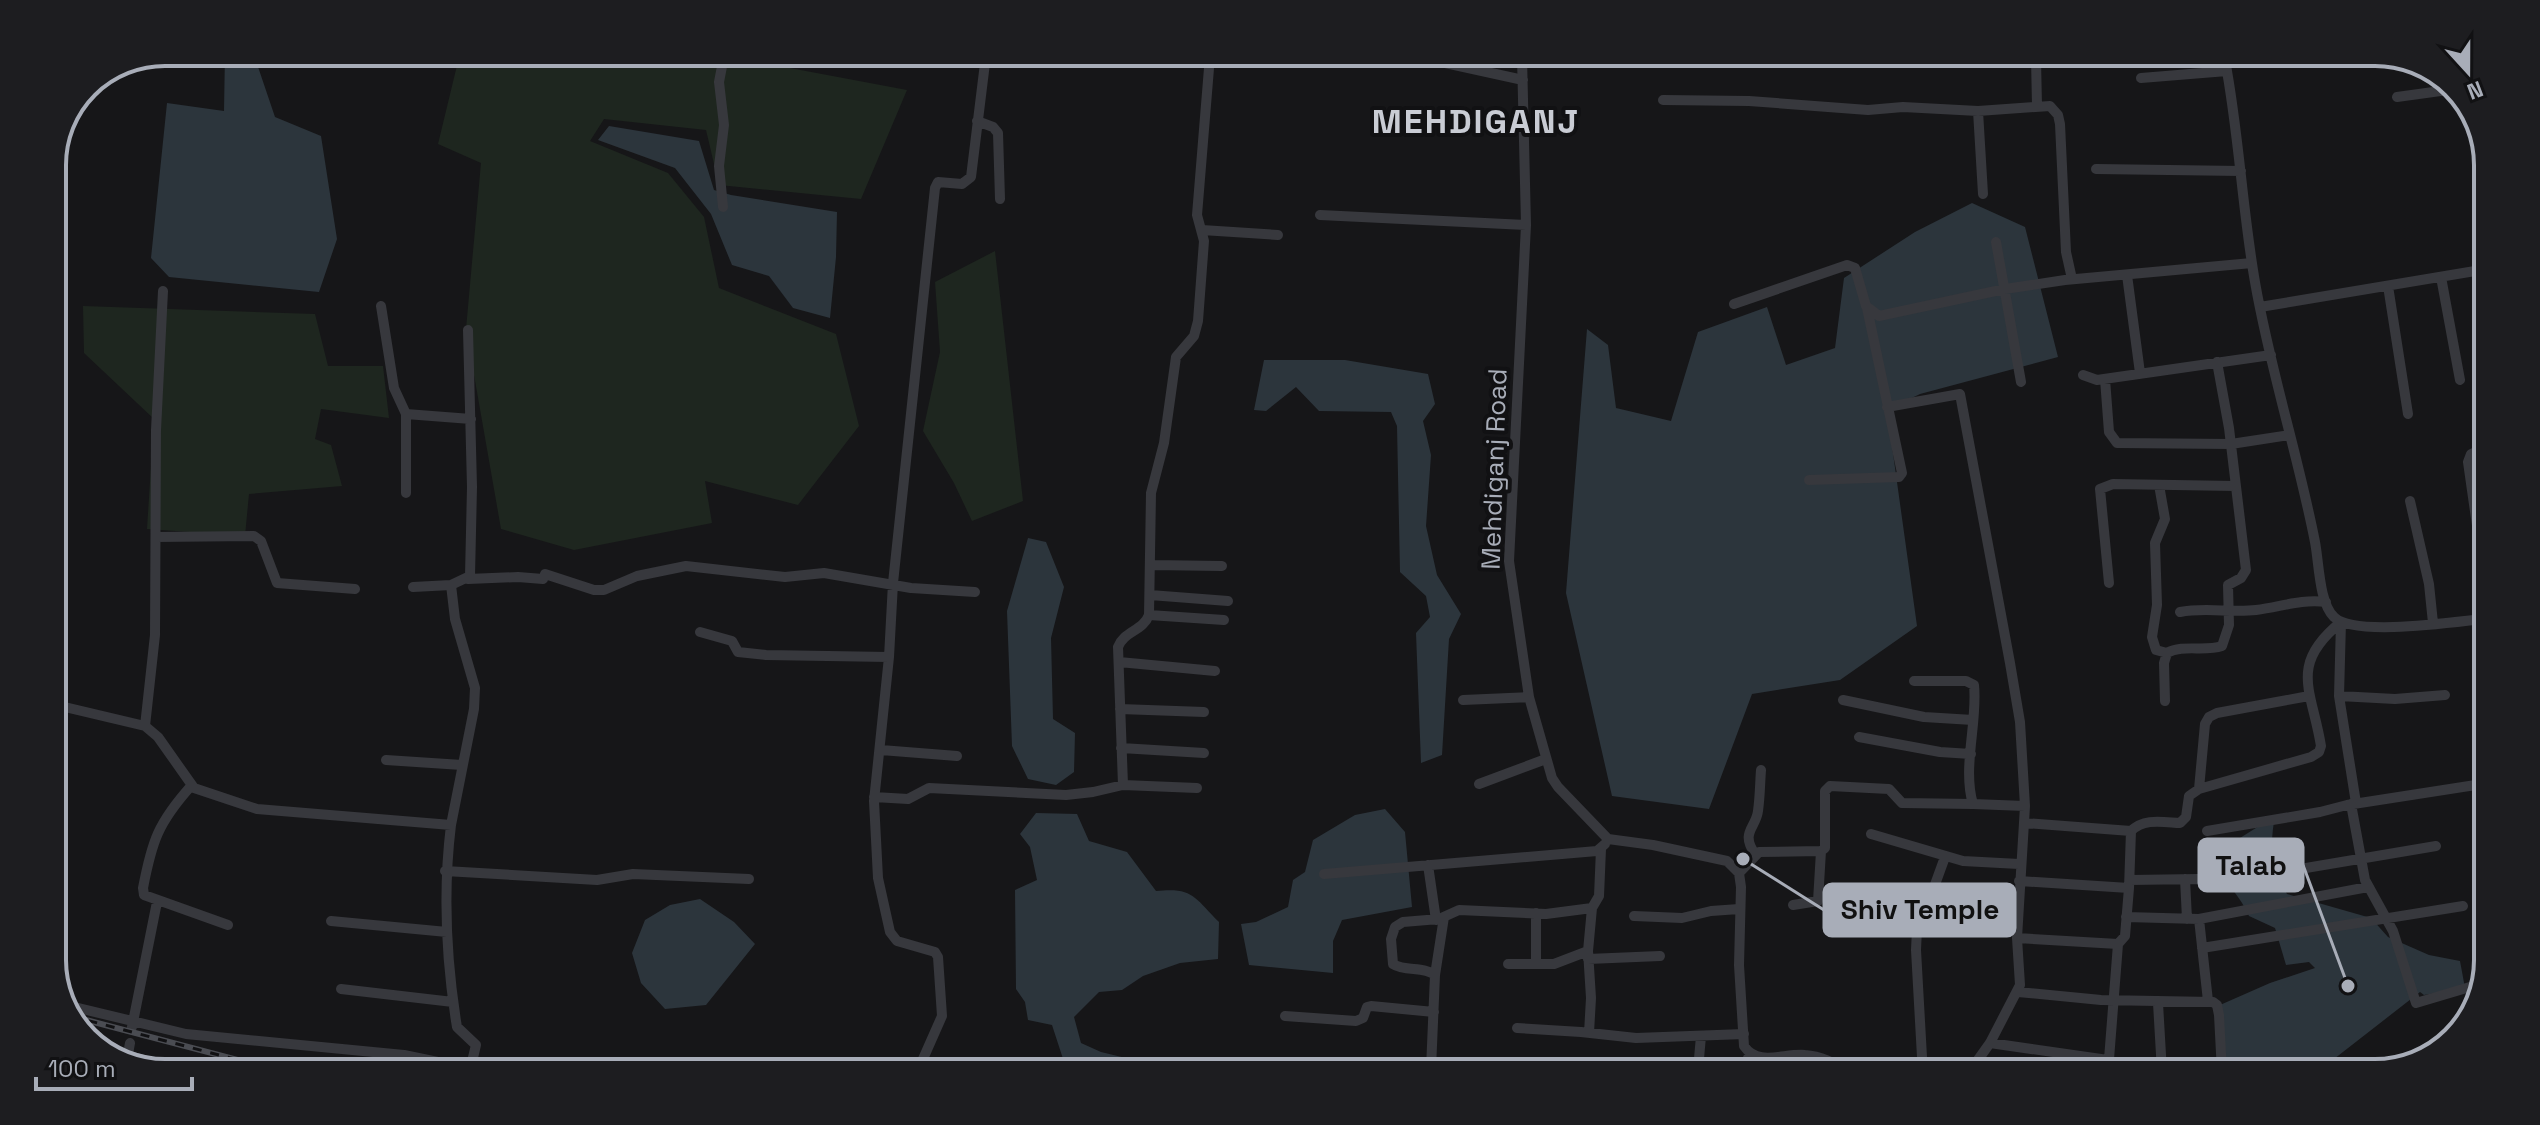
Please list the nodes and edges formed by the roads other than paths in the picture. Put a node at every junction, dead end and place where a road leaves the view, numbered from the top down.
1 (721, 66) edge
2 (984, 66) edge
3 (1209, 66) edge
4 (1459, 66) edge
5 (1522, 66) edge
6 (2036, 66) edge
7 (2219, 66) edge
8 (2226, 66) edge
9 (2141, 78) dead end
10 (1523, 80) junction
11 (2428, 93) edge
12 (2397, 97) dead end
13 (1663, 100) dead end
14 (2037, 106) junction
15 (1978, 111) junction
16 (977, 121) junction
17 (2096, 169) dead end
18 (2241, 171) junction
19 (1983, 194) dead end
20 (1000, 199) dead end
21 (723, 207) dead end
22 (1320, 215) dead end
23 (1526, 225) junction
24 (1202, 230) junction
25 (1278, 235) dead end
26 (1996, 242) dead end
27 (2252, 263) junction
28 (2474, 271) edge
29 (2127, 275) junction
30 (2441, 277) junction
31 (2072, 279) junction
32 (2388, 286) junction
33 (2005, 289) junction
34 (163, 291) dead end
35 (1734, 304) dead end
36 (381, 306) dead end
37 (1866, 306) junction
38 (2260, 307) junction
39 (468, 330) dead end
40 (2271, 355) junction
41 (2217, 362) junction
42 (2140, 373) junction
43 (2083, 375) dead end
44 (2105, 379) junction
45 (2460, 380) dead end
46 (2021, 382) dead end
47 (1887, 407) junction
48 (406, 414) junction
49 (2408, 414) dead end
50 (471, 419) junction
51 (2290, 435) junction
52 (2231, 444) junction
53 (2474, 453) edge
54 (1809, 480) dead end
55 (2159, 485) junction
56 (2235, 486) junction
57 (406, 493) dead end
58 (2474, 496) edge
59 (2410, 501) dead end
60 (156, 537) junction
61 (1151, 565) junction
62 (1222, 566) dead end
63 (468, 579) junction
64 (893, 583) junction
65 (2109, 583) dead end
66 (451, 585) junction
67 (413, 587) dead end
68 (355, 589) dead end
69 (975, 592) dead end
70 (1150, 595) junction
71 (1228, 601) dead end
72 (2326, 602) junction
73 (2229, 609) junction
74 (2180, 612) dead end
75 (1149, 615) junction
76 (1224, 620) dead end
77 (2474, 620) edge
78 (2341, 622) junction
79 (2433, 623) junction
80 (700, 632) dead end
81 (2167, 653) junction
82 (889, 657) junction
83 (1119, 662) junction
84 (1215, 671) dead end
85 (1914, 681) dead end
86 (2445, 695) dead end
87 (2309, 696) junction
88 (2339, 696) junction
89 (1529, 697) junction
90 (1463, 700) dead end
91 (1843, 700) dead end
92 (2165, 701) dead end
93 (66, 707) edge
94 (1120, 709) junction
95 (1204, 712) dead end
96 (1973, 720) junction
97 (145, 726) junction
98 (1859, 737) dead end
99 (1121, 748) junction
100 (881, 750) junction
101 (1204, 753) dead end
102 (1971, 754) junction
103 (957, 756) dead end
104 (1546, 759) junction
105 (386, 760) dead end
106 (462, 765) junction
107 (1761, 770) dead end
108 (1479, 784) dead end
109 (1123, 785) junction
110 (2474, 785) edge
111 (191, 786) junction
112 (1197, 788) dead end
113 (2199, 789) junction
114 (874, 797) junction
115 (1973, 804) junction
116 (2354, 804) junction
117 (2025, 806) junction
118 (2024, 823) junction
119 (451, 825) junction
120 (2131, 831) junction
121 (2207, 831) dead end
122 (1871, 834) dead end
123 (1608, 839) junction
124 (2436, 846) dead end
125 (1601, 849) junction
126 (1821, 851) junction
127 (1755, 854) junction
128 (1945, 857) junction
129 (2360, 857) junction
130 (2019, 864) junction
131 (1428, 865) junction
132 (445, 871) junction
133 (1739, 873) junction
134 (1324, 874) dead end
135 (749, 879) dead end
136 (2185, 879) junction
137 (2019, 881) junction
138 (2130, 884) junction
139 (2368, 887) junction
140 (1835, 900) dead end
141 (157, 902) junction
142 (1793, 905) dead end
143 (2463, 906) dead end
144 (1918, 907) junction
145 (1592, 908) junction
146 (1739, 909) junction
147 (1968, 910) dead end
148 (1536, 913) junction
149 (2018, 913) junction
150 (1634, 916) dead end
151 (2126, 917) junction
152 (1440, 918) junction
153 (2187, 919) junction
154 (2199, 919) junction
155 (2385, 919) junction
156 (331, 921) dead end
157 (228, 925) dead end
158 (447, 932) junction
159 (2017, 938) junction
160 (2118, 944) junction
161 (2202, 948) junction
162 (1588, 955) junction
163 (1660, 956) dead end
164 (1536, 963) junction
165 (1508, 964) dead end
166 (1435, 975) junction
167 (2469, 987) edge
168 (341, 989) dead end
169 (2018, 992) junction
170 (2115, 1001) junction
171 (2208, 1001) junction
172 (453, 1002) junction
173 (2158, 1003) junction
174 (79, 1009) edge
175 (1434, 1012) junction
176 (1285, 1016) dead end
177 (133, 1025) junction
178 (1517, 1028) dead end
179 (1589, 1033) junction
180 (1744, 1034) junction
181 (1701, 1036) junction
182 (1990, 1043) junction
183 (1750, 1054) junction
184 (1922, 1057) dead end
185 (417, 1059) edge
186 (473, 1059) edge
187 (923, 1059) edge
188 (1432, 1059) edge
189 (1699, 1059) edge
190 (1748, 1059) edge
191 (1825, 1059) edge
192 (1979, 1059) edge
193 (2072, 1059) edge
194 (2109, 1059) edge
195 (2161, 1059) edge
196 (2221, 1059) edge

1 - 21 street
2 - 16 street
3 - 24 street
4 - 10 street
5 - 10 street, Mehdiganj Road
6 - 14 street
7 - 9 street
8 - 18 street
10 - 23 street, Mehdiganj Road
11 - 12 street
13 - 15 street
14 - 15 street
14 - 31 street
15 - 19 street
16 - 20 street
16 - 64 street
17 - 18 street
18 - 27 street
22 - 23 street
23 - 89 street, Mehdiganj Road
24 - 25 street
24 - 61 street
26 - 33 street
27 - 29 street
27 - 38 street
28 - 30 street
29 - 31 street
29 - 42 street
30 - 32 street
30 - 45 street
31 - 33 street
32 - 38 street
32 - 49 street
33 - 37 street
33 - 46 street
34 - 60 street
35 - 37 street
36 - 48 street
37 - 47 street
38 - 40 street
39 - 50 street
40 - 41 street
40 - 51 street
41 - 42 street
41 - 52 street
42 - 44 street
43 - 44 street
44 - 52 street
47 - 54 street
47 - 117 street
48 - 50 street
48 - 57 street
50 - 63 street
51 - 52 street
51 - 72 street
52 - 56 street
53 - 58 street
55 - 56 street
55 - 65 street
55 - 81 street
56 - 73 street
59 - 79 street
60 - 68 street
60 - 97 street
61 - 62 street
61 - 70 street
63 - 64 street
63 - 66 street
64 - 69 street
64 - 82 street
66 - 67 street
66 - 106 street
70 - 71 street
70 - 75 street
72 - 73 street
72 - 78 street
73 - 74 street
73 - 81 street
75 - 76 street
75 - 83 street
77 - 79 street
78 - 79 street
78 - 87 street
78 - 88 street
80 - 82 street
81 - 92 street
82 - 100 street
83 - 84 street
83 - 94 street
85 - 96 street
86 - 88 street
87 - 113 street
87 - 113 street
88 - 116 street
89 - 90 street
89 - 104 street, Mehdiganj Road
91 - 96 street
93 - 97 street
94 - 95 street
94 - 99 street
96 - 102 street
97 - 111 street
98 - 102 street
99 - 101 street
99 - 109 street
100 - 103 street
100 - 114 street
102 - 115 street
104 - 108 street
104 - 123 street, Mehdiganj Road
105 - 106 street
106 - 119 street
107 - 127 street
109 - 112 street
109 - 114 street
110 - 116 street
111 - 119 street
111 - 141 street
113 - 120 street
114 - 187 street
115 - 117 street
115 - 126 street
116 - 121 street
116 - 129 street
117 - 118 street
118 - 120 street
118 - 130 street
119 - 132 street
120 - 138 street
122 - 128 street
123 - 125 street
123 - 133 street
124 - 129 street
125 - 131 street
125 - 145 street
126 - 127 street
126 - 142 street
127 - 133 street
128 - 130 street
128 - 144 street
129 - 136 street
129 - 139 street
130 - 137 street
131 - 134 street
131 - 152 street
132 - 135 street
132 - 158 street
133 - 146 street
136 - 138 street
136 - 153 street
137 - 138 street
137 - 149 street
138 - 151 street
139 - 154 street
139 - 155 street
140 - 144 street
141 - 157 street
141 - 177 street
143 - 155 street
144 - 184 street
145 - 148 street
145 - 162 street
146 - 150 street
146 - 180 street
147 - 149 street
148 - 152 street
148 - 164 street
149 - 159 street
151 - 153 street
151 - 160 street
152 - 166 street
152 - 166 street
153 - 154 street
154 - 161 street
155 - 161 street
155 - 167 street
156 - 158 street
158 - 172 street
159 - 160 street
159 - 169 street
160 - 170 street
161 - 171 street
162 - 163 street
162 - 164 street
162 - 179 street
164 - 165 street
166 - 175 street
168 - 172 street
169 - 170 street
169 - 182 street
170 - 173 street
170 - 194 street
171 - 173 street
171 - 196 street
172 - 186 street
173 - 195 street
174 - 177 street
175 - 176 street
175 - 188 street
177 - 185 street
178 - 179 street
179 - 181 street
180 - 181 street
180 - 183 street
181 - 189 street
182 - 192 street
182 - 193 street
183 - 190 street
183 - 191 street

